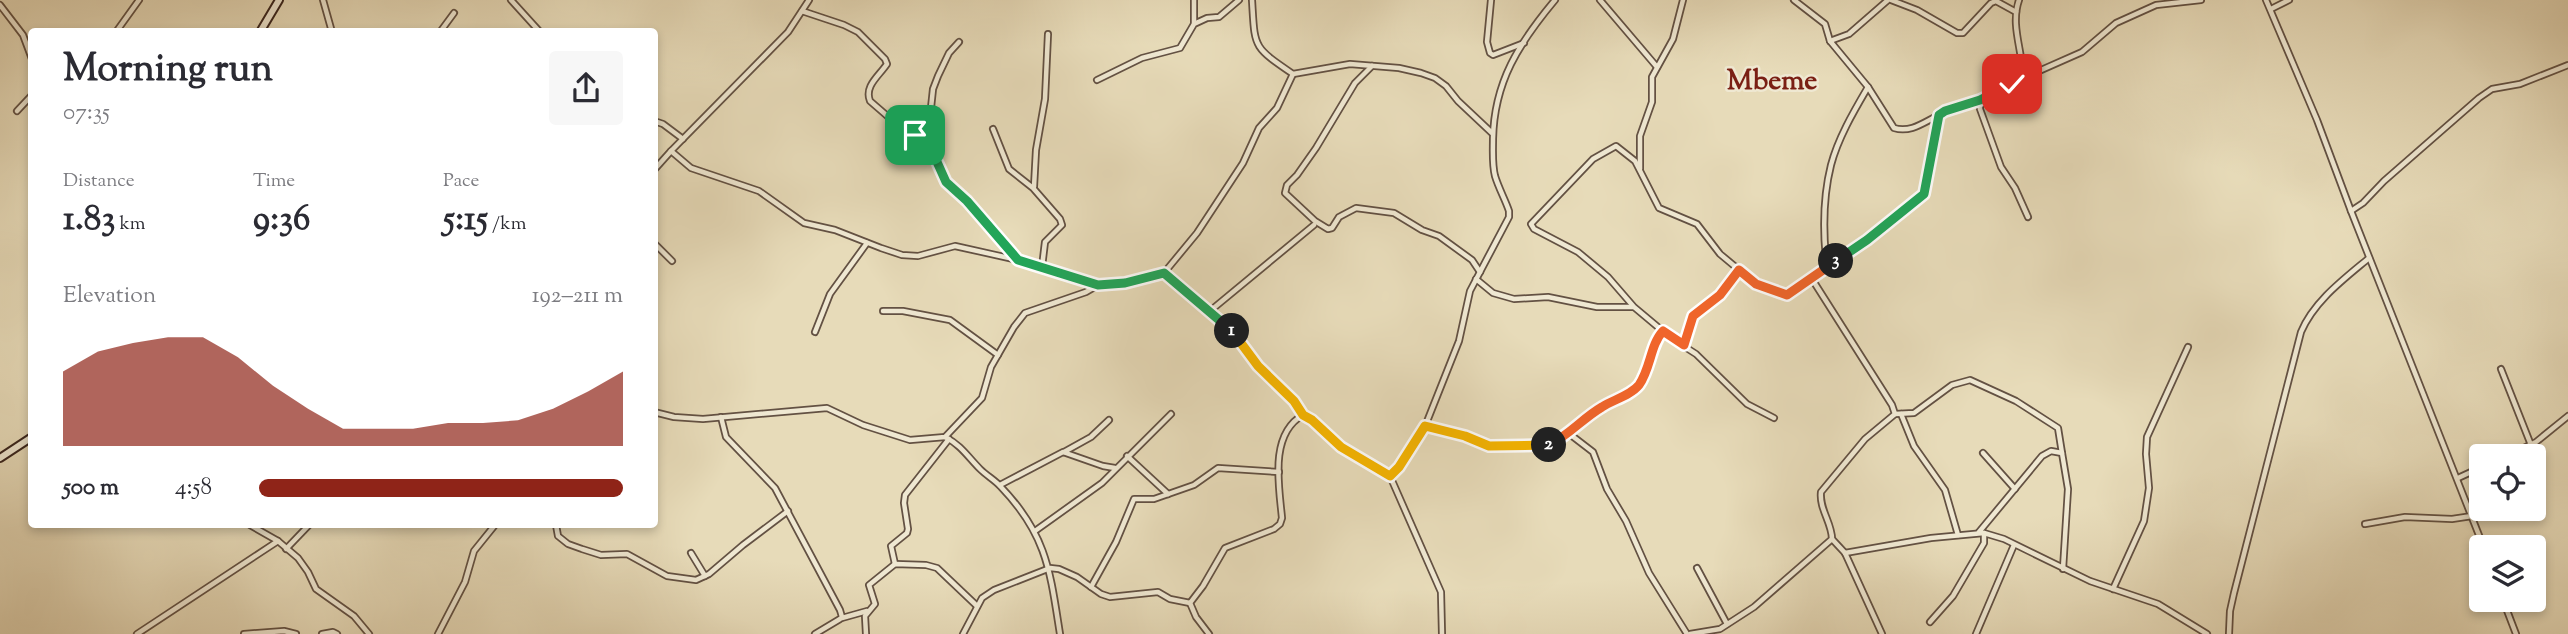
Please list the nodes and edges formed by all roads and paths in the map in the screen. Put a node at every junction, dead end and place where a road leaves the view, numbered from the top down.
1 (139, 0) edge
2 (279, 0) edge
3 (323, 0) edge
4 (510, 0) edge
5 (809, 0) edge
6 (1194, 0) edge
7 (1239, 0) edge
8 (1252, 0) edge
9 (1492, 0) edge
10 (1555, 0) edge
11 (1600, 0) edge
12 (1683, 0) edge
13 (1794, 0) edge
14 (1890, 0) edge
15 (2019, 0) edge
16 (2201, 0) edge
17 (2266, 0) edge
18 (2289, 0) edge
19 (0, 5) edge
20 (2271, 9) junction
21 (802, 11) junction
22 (2016, 12) junction
23 (454, 13) dead end
24 (1194, 24) junction
25 (119, 28) edge
26 (262, 28) edge
27 (331, 28) edge
28 (443, 28) edge
29 (536, 28) edge
30 (1048, 34) dead end
31 (1830, 41) junction
32 (959, 42) dead end
33 (1524, 42) junction
34 (28, 49) edge
35 (2568, 65) edge
36 (1372, 66) junction
37 (1657, 67) junction
38 (1293, 74) junction
39 (2023, 78) junction
40 (1097, 80) dead end
41 (1868, 87) junction
42 (28, 100) edge
43 (1980, 100) junction
44 (17, 111) dead end
45 (1939, 115) junction
46 (658, 122) edge
47 (993, 129) dead end
48 (1493, 134) junction
49 (919, 137) junction
50 (683, 139) junction
51 (671, 150) junction
52 (658, 165) edge
53 (1640, 171) junction
54 (1034, 188) junction
55 (2351, 211) junction
56 (2028, 217) dead end
57 (1314, 225) dead end
58 (867, 243) junction
59 (658, 247) edge
60 (2369, 258) junction
61 (1018, 260) junction
62 (672, 261) dead end
63 (1042, 267) junction
64 (1827, 268) junction
65 (1739, 270) junction
66 (1480, 272) junction
67 (1164, 273) junction
68 (1476, 279) junction
69 (1812, 279) junction
70 (1098, 285) junction
71 (1634, 307) junction
72 (883, 311) dead end
73 (1210, 311) junction
74 (1663, 331) junction
75 (815, 332) dead end
76 (1684, 345) junction
77 (2188, 347) dead end
78 (998, 355) junction
79 (2501, 369) dead end
80 (658, 413) edge
81 (1171, 414) dead end
82 (1898, 414) junction
83 (1303, 415) junction
84 (2568, 416) edge
85 (721, 417) junction
86 (1774, 418) dead end
87 (1109, 421) dead end
88 (1425, 426) junction
89 (1567, 432) junction
90 (947, 438) junction
91 (28, 439) edge
92 (2531, 444) edge
93 (2532, 444) edge
94 (1063, 452) junction
95 (1983, 453) dead end
96 (2062, 453) junction
97 (1127, 456) junction
98 (0, 458) edge
99 (1116, 468) junction
100 (1279, 472) junction
101 (2469, 473) edge
102 (1390, 476) junction
103 (2458, 478) junction
104 (1000, 485) junction
105 (2015, 489) junction
106 (1168, 494) junction
107 (2469, 508) edge
108 (788, 511) junction
109 (2469, 516) edge
110 (2365, 524) dead end
111 (255, 528) edge
112 (306, 528) edge
113 (493, 528) edge
114 (556, 528) edge
115 (1035, 531) junction
116 (1981, 533) junction
117 (1958, 534) junction
118 (1832, 539) junction
119 (278, 541) junction
120 (2014, 545) junction
121 (286, 549) junction
122 (691, 552) dead end
123 (1844, 553) junction
124 (895, 564) junction
125 (1050, 568) junction
126 (1697, 568) dead end
127 (2063, 569) junction
128 (705, 576) junction
129 (1091, 587) junction
130 (2113, 589) junction
131 (1190, 603) junction
132 (977, 606) junction
133 (867, 610) junction
134 (2508, 612) edge
135 (840, 619) junction
136 (1930, 622) dead end
137 (1727, 624) junction
138 (2198, 631) edge
139 (137, 634) edge
140 (244, 634) edge
141 (296, 634) edge
142 (322, 634) edge
143 (337, 634) edge
144 (369, 634) edge
145 (438, 634) edge
146 (815, 634) edge
147 (866, 634) edge
148 (963, 634) edge
149 (1060, 634) edge
150 (1209, 634) edge
151 (1442, 634) edge
152 (1688, 634) edge
153 (1882, 634) edge
154 (1976, 634) edge
155 (2207, 634) edge
156 (2229, 634) edge
157 (2516, 634) edge

1 - 25 street
2 - 26 main road
3 - 27 street
4 - 29 street
5 - 21 street
6 - 24 street
7 - 24 street
8 - 38 street
9 - 33 street
10 - 33 street
11 - 37 street
12 - 37 street
13 - 31 street
14 - 22 street
14 - 31 street
15 - 22 street
16 - 39 street
17 - 20 street
18 - 20 street
19 - 34 street
20 - 55 street
21 - 49 street
21 - 50 street
22 - 39 street
23 - 28 street
24 - 40 street
30 - 54 street
31 - 41 street
32 - 49 street
33 - 48 street
35 - 55 street
36 - 38 street
36 - 48 street
36 - 66 street
37 - 53 street
38 - 67 street
39 - 43 street
41 - 45 street
41 - 64 street
42 - 44 street
43 - 45 street
43 - 56 street
45 - 64 street
46 - 50 street
47 - 54 street
48 - 66 street
49 - 61 street
50 - 51 street
51 - 52 street
51 - 58 street
53 - 65 street
53 - 71 street
54 - 63 street
55 - 60 street
57 - 73 street
58 - 61 street
58 - 75 street
59 - 62 street
60 - 103 street
60 - 156 street
61 - 63 street
63 - 70 street
64 - 69 street
65 - 69 street
65 - 76 street
66 - 68 street
67 - 70 street
67 - 73 street
68 - 71 street
68 - 88 street
69 - 82 street
70 - 78 street
71 - 74 street
72 - 78 street
73 - 83 street
74 - 76 street
74 - 89 street
76 - 86 street
77 - 130 street
78 - 90 street
79 - 92 street
80 - 85 street
81 - 97 street
82 - 96 street
82 - 117 street
82 - 118 street
83 - 100 street
83 - 102 street
84 - 93 street
85 - 90 street
85 - 108 street
87 - 94 street
88 - 89 street
88 - 102 street
89 - 152 street
90 - 104 street
90 - 124 street
91 - 98 main road
94 - 99 street
94 - 104 street
95 - 105 street
96 - 105 street
96 - 127 street
97 - 99 street
97 - 106 street
99 - 115 street
100 - 106 street
100 - 131 street
101 - 103 street
102 - 151 street
103 - 107 street
104 - 115 street
105 - 116 street
106 - 129 street
108 - 128 street
108 - 135 street
109 - 110 street
111 - 119 street
112 - 121 street
113 - 145 street
114 - 128 street
115 - 125 street
116 - 117 street
116 - 120 street
116 - 136 street
117 - 123 street
118 - 123 street
118 - 137 street
119 - 121 street
119 - 139 street
120 - 127 street
120 - 154 street
121 - 144 street
122 - 128 street
123 - 153 street
124 - 132 street
124 - 133 street
125 - 129 street
125 - 132 street
125 - 149 street
126 - 137 street
127 - 130 street
129 - 131 street
130 - 138 street
131 - 150 street
132 - 148 street
133 - 135 street
133 - 147 street
134 - 157 street
135 - 146 street
137 - 152 street
138 - 155 street
140 - 141 street
142 - 143 street

